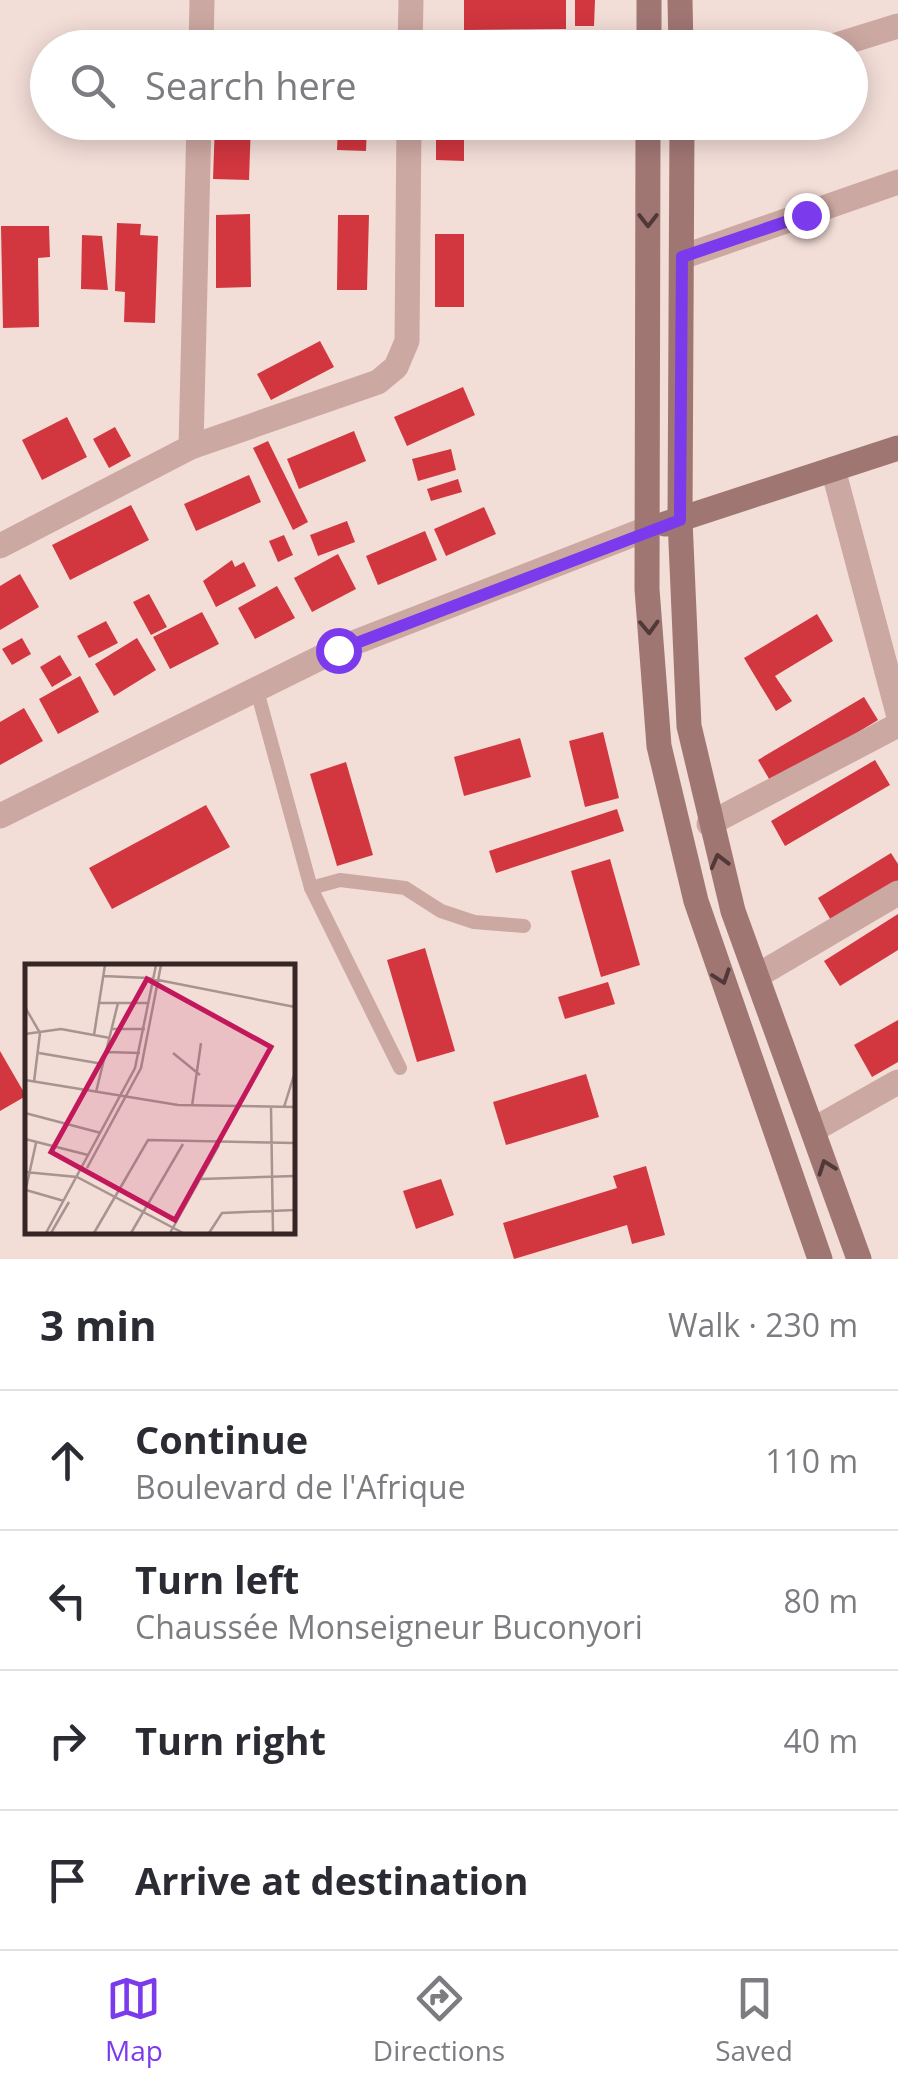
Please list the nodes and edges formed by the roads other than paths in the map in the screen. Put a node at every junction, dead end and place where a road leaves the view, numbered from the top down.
1 (202, 0) edge
2 (411, 0) edge
3 (650, 0) edge
4 (680, 0) edge
5 (898, 26) edge
6 (201, 30) edge
7 (410, 30) edge
8 (649, 30) edge
9 (681, 30) edge
10 (868, 35) edge
11 (199, 140) edge
12 (409, 140) edge
13 (648, 140) edge
14 (682, 140) edge
15 (898, 182) edge
16 (682, 257) junction
17 (191, 447) junction
18 (898, 448) edge
19 (833, 470) junction
20 (680, 520) junction
21 (647, 529) junction
22 (0, 546) edge
23 (890, 650) edge
24 (256, 686) junction
25 (898, 712) edge
26 (898, 725) edge
27 (0, 816) edge
28 (710, 824) junction
29 (311, 888) junction
30 (898, 893) edge
31 (524, 926) dead end
32 (757, 976) junction
33 (400, 1068) dead end
34 (898, 1082) edge
35 (813, 1130) junction
36 (820, 1259) edge
37 (860, 1259) edge

1 - 6 street
2 - 7 street
3 - 8 street
4 - 9 street
5 - 10 street
11 - 17 street
12 - 17 street
13 -> 21 street
14 - 16 street
15 - 16 street
16 - 20 street
17 - 22 street
18 - 19 street
19 - 20 street
19 - 23 street
20 - 21 street
20 - 28 street
21 - 24 street
21 -> 36 street
23 - 25 street
24 - 27 street
24 - 29 lane
26 - 28 street
32 -> 28 street
29 - 31 lane
29 - 33 lane
30 - 32 street
32 - 35 street
34 - 35 street
37 -> 35 street

